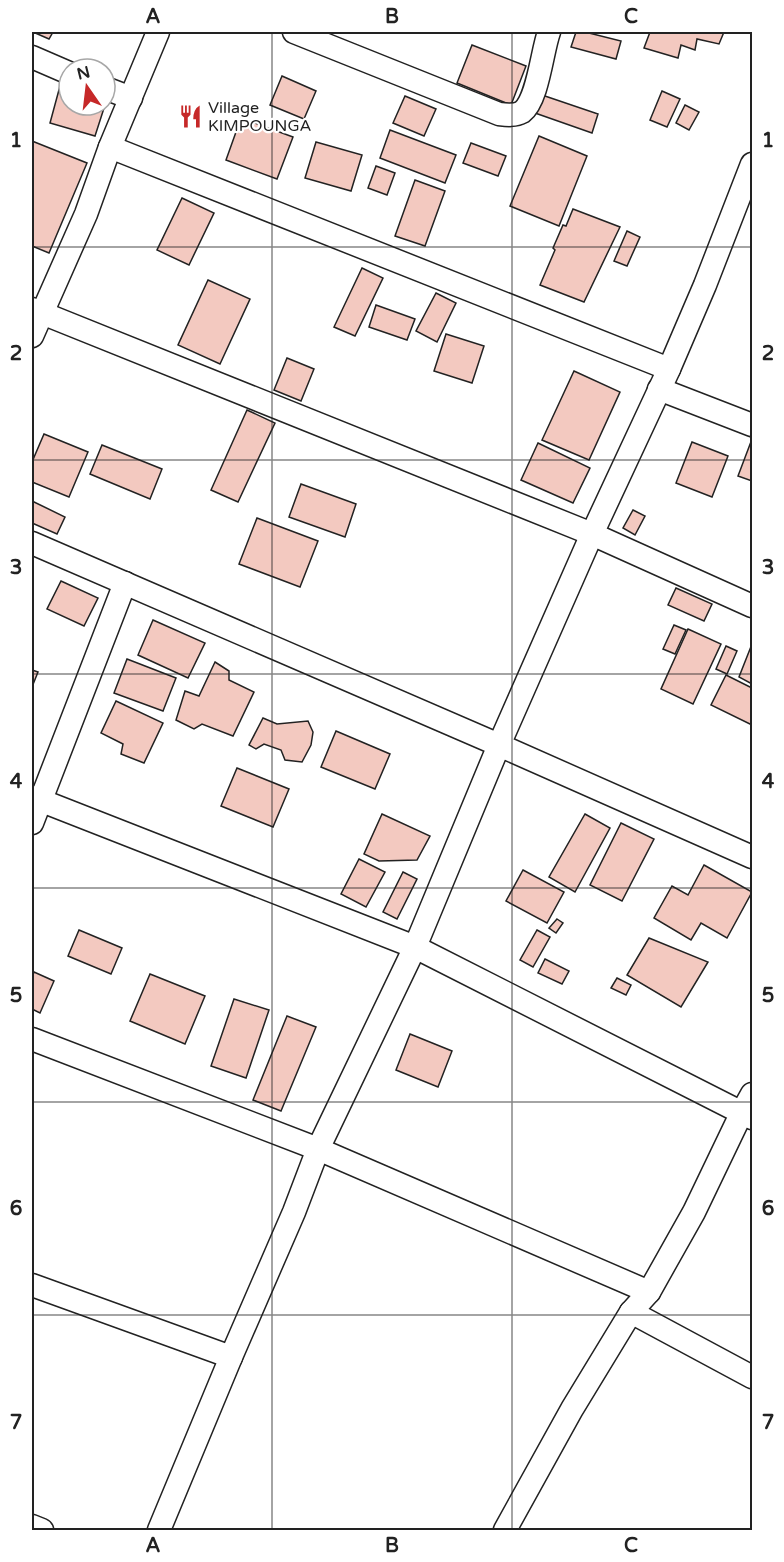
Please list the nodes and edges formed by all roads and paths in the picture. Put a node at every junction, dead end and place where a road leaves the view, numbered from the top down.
1 (158, 32) edge
2 (294, 32) edge
3 (549, 32) edge
4 (32, 57) edge
5 (57, 68) edge
6 (117, 93) edge
7 (131, 98) junction
8 (110, 147) junction
9 (750, 176) edge
10 (36, 311) edge
11 (32, 336) edge
12 (669, 369) junction
13 (659, 389) junction
14 (753, 424) edge
15 (592, 534) junction
16 (32, 543) edge
17 (124, 583) junction
18 (753, 606) edge
19 (499, 745) junction
20 (36, 799) edge
21 (32, 823) edge
22 (753, 857) edge
23 (415, 947) junction
24 (32, 1039) edge
25 (749, 1108) edge
26 (318, 1149) junction
27 (32, 1285) edge
28 (649, 1292) junction
29 (631, 1312) junction
30 (231, 1357) junction
31 (753, 1377) edge
32 (32, 1526) edge
33 (42, 1530) edge
34 (159, 1530) edge
35 (505, 1530) edge

1 - 7 street
2 - 3 street
4 - 5 street
6 - 7 street
7 - 8 street
8 - 10 street
8 - 12 street
9 - 12 street
10 - 11 street
10 - 15 street
12 - 13 street
13 - 14 street
13 - 15 street
15 - 18 street
15 - 19 street
16 - 17 street
17 - 19 street
17 - 20 street
19 - 22 street
19 - 23 street
20 - 21 street
20 - 23 street
23 - 25 street
23 - 26 street
24 - 26 street
25 - 28 street
26 - 28 street
26 - 30 street
27 - 30 street
28 - 29 street
29 - 31 street
29 - 35 street
30 - 34 street
32 - 33 street

